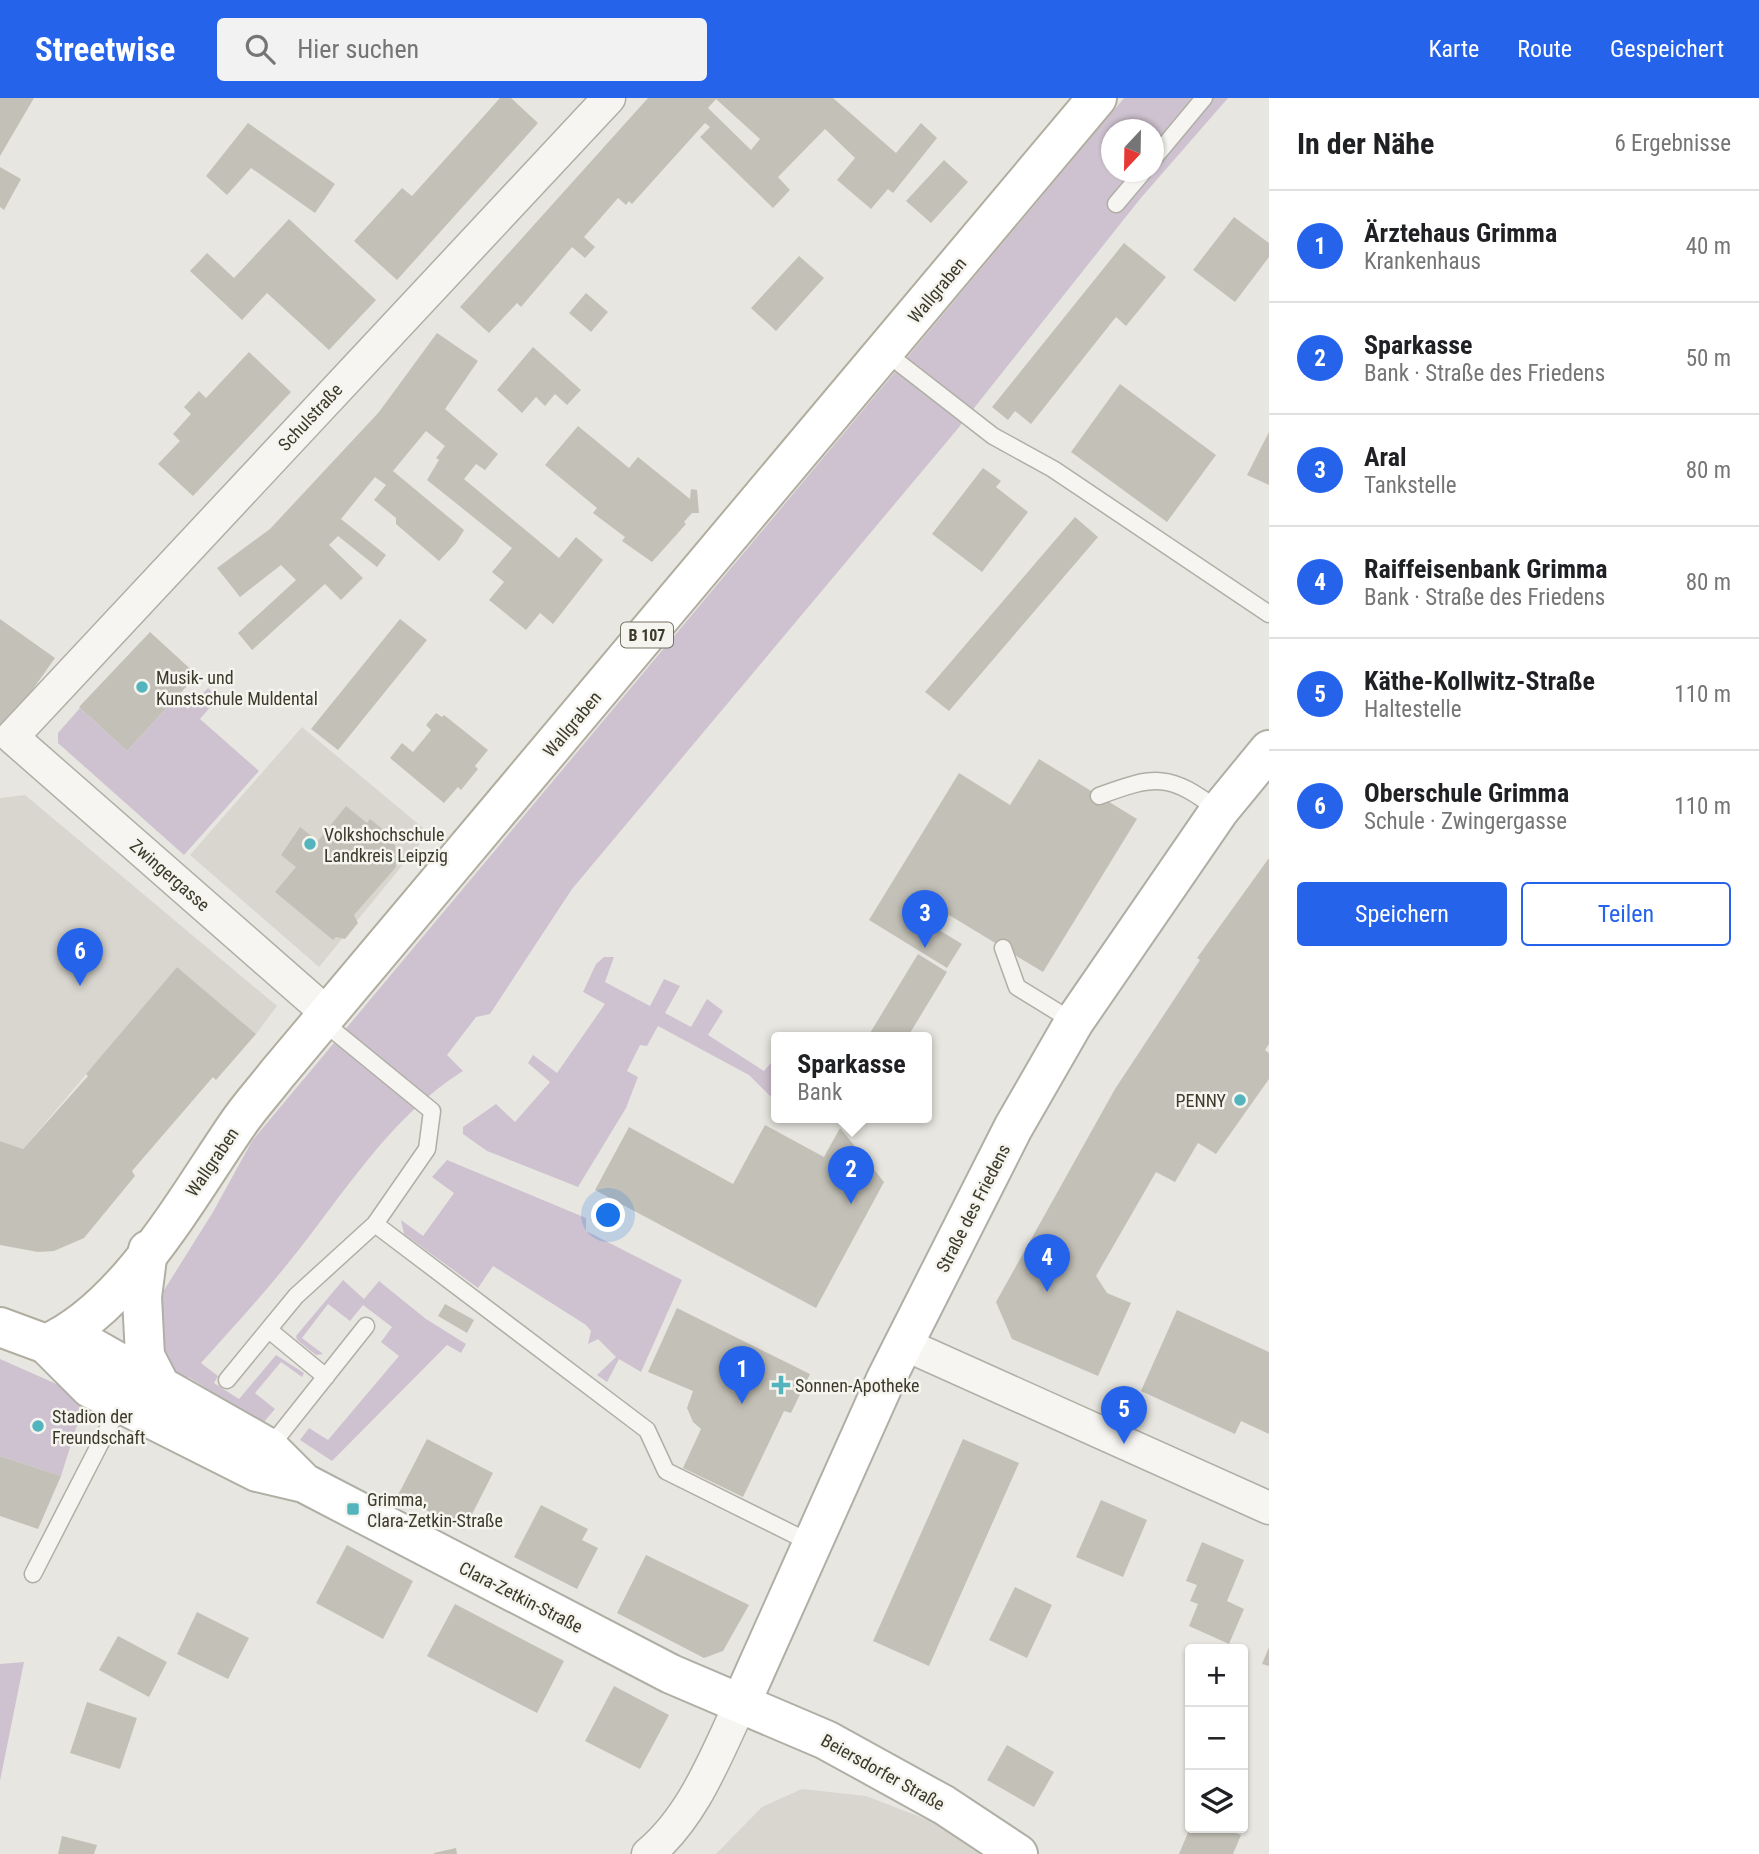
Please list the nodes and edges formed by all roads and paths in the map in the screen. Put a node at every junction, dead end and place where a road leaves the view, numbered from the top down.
1 (609, 98) edge
2 (1097, 98) edge
3 (1204, 98) edge
4 (1164, 146) edge
5 (1135, 182) edge
6 (1116, 204) dead end
7 (885, 352) junction
8 (1269, 614) edge
9 (6, 743) edge
10 (1269, 750) edge
11 (1099, 796) dead end
12 (1219, 811) junction
13 (1003, 948) dead end
14 (325, 1018) junction
15 (1074, 1023) junction
16 (375, 1224) junction
17 (148, 1250) junction
18 (366, 1326) dead end
19 (0, 1327) edge
20 (269, 1331) junction
21 (57, 1339) junction
22 (904, 1343) junction
23 (326, 1377) junction
24 (227, 1380) dead end
25 (162, 1389) junction
26 (121, 1404) junction
27 (269, 1448) junction
28 (304, 1483) junction
29 (1269, 1508) edge
30 (814, 1544) junction
31 (33, 1574) dead end
32 (741, 1703) junction
33 (657, 1851) edge
34 (1018, 1854) edge

1 - 9 street, Schulstraße
2 - 7 street, Wallgraben / B 107
3 - 4 lane
5 - 6 lane
7 - 8 lane
7 - 14 street, Wallgraben / B 107
9 - 14 street, Zwingergasse
10 - 12 street, Straße des Friedens
11 - 12 lane
12 - 15 street, Straße des Friedens
13 - 15 lane
14 - 16 lane
14 - 17 street, Wallgraben / B 107
15 - 22 street, Straße des Friedens
16 - 20 lane
16 - 30 lane
17 - 21 street, Wallgraben / B 107
17 - 25 street
18 - 23 lane
19 - 21 street
20 - 23 lane
20 - 24 lane
21 - 25 street, Clara-Zetkin-Straße
21 - 26 street, Clara-Zetkin-Straße
22 - 29 street
22 - 30 street, Straße des Friedens
23 - 27 lane
25 - 27 street, Clara-Zetkin-Straße
26 - 28 street, Clara-Zetkin-Straße
26 - 31 lane
27 - 28 street, Clara-Zetkin-Straße
28 - 32 street, Clara-Zetkin-Straße
30 - 32 street, Straße des Friedens
32 - 33 street
32 - 34 street, Beiersdorfer Straße

